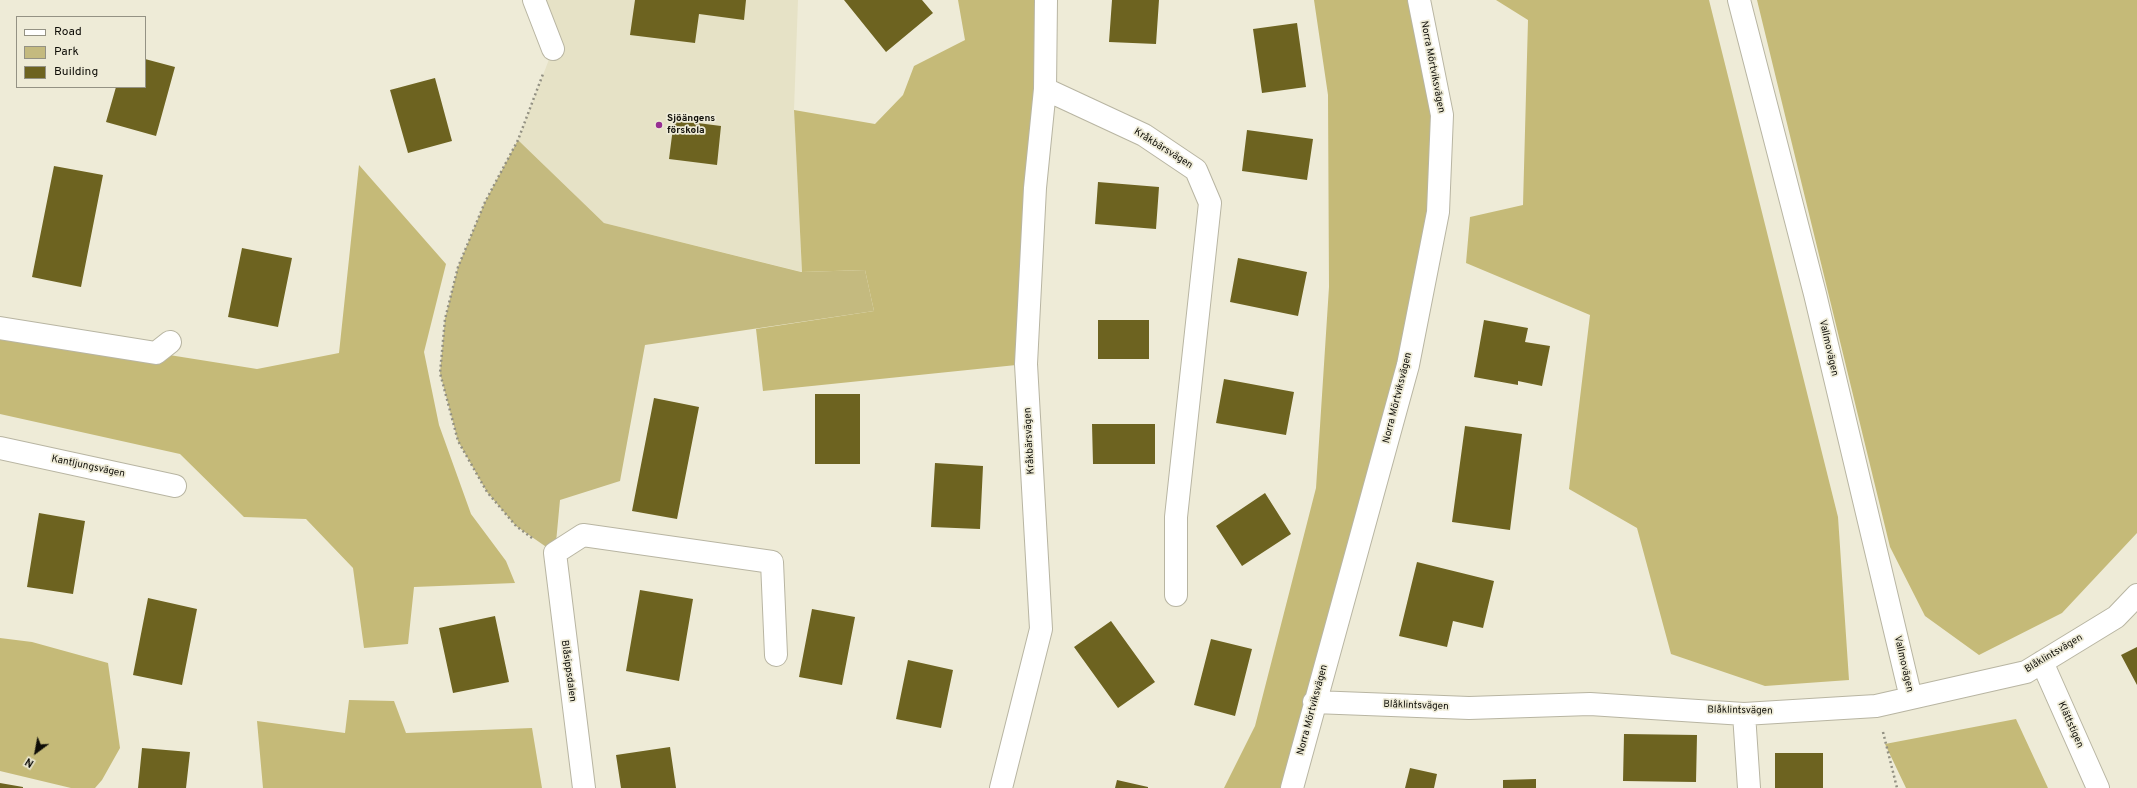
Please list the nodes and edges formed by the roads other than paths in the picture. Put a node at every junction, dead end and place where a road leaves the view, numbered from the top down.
1 (534, 0) edge
2 (1046, 0) edge
3 (1419, 0) edge
4 (1739, 0) edge
5 (553, 49) road end
6 (1045, 89) junction
7 (0, 328) edge
8 (170, 342) dead end
9 (0, 448) edge
10 (175, 486) dead end
11 (1176, 595) dead end
12 (2137, 595) edge
13 (776, 655) dead end
14 (2042, 662) junction
15 (1911, 698) junction
16 (1314, 702) junction
17 (1744, 714) junction
18 (584, 788) edge
19 (1001, 788) edge
20 (1292, 788) edge
21 (1749, 788) edge
22 (2098, 788) edge

1 - 5 street
2 - 6 street, Kråkbärsvägen
3 - 16 street, Norra Mörtviksvägen
4 - 15 street, Vallmovägen
6 - 11 street, Kråkbärsvägen
6 - 19 street, Kråkbärsvägen
7 - 8 street
9 - 10 street, Kantljungsvägen
12 - 14 street, Blåklintsvägen
13 - 18 street, Blåsippsdalen
14 - 15 street, Blåklintsvägen
14 - 22 street, Klättstigen
15 - 17 street, Blåklintsvägen
16 - 17 street, Blåklintsvägen
16 - 20 street, Norra Mörtviksvägen
17 - 21 street

